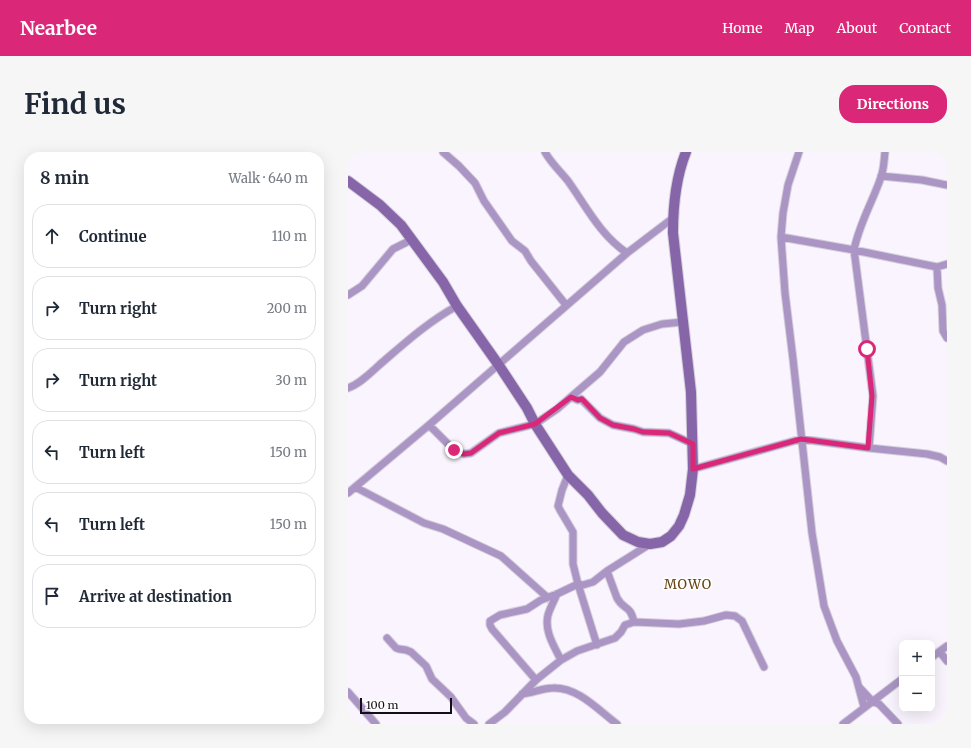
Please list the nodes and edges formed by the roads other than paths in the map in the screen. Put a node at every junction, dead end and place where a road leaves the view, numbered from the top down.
1 (443, 152) edge
2 (545, 152) edge
3 (686, 152) edge
4 (799, 152) edge
5 (886, 152) edge
6 (882, 176) junction
7 (348, 181) edge
8 (947, 186) edge
9 (673, 218) junction
10 (781, 238) junction
11 (411, 240) junction
12 (854, 250) junction
13 (627, 252) junction
14 (947, 264) edge
15 (937, 267) junction
16 (348, 295) edge
17 (566, 305) junction
18 (457, 306) junction
19 (683, 322) junction
20 (947, 338) edge
21 (498, 364) junction
22 (348, 388) edge
23 (571, 397) junction
24 (535, 424) junction
25 (429, 425) junction
26 (801, 439) junction
27 (693, 444) junction
28 (868, 448) junction
29 (947, 460) edge
30 (693, 469) junction
31 (568, 475) junction
32 (355, 487) junction
33 (348, 493) edge
34 (650, 544) junction
35 (607, 571) junction
36 (578, 584) junction
37 (557, 594) junction
38 (547, 597) junction
39 (634, 622) junction
40 (387, 638) dead end
41 (597, 645) junction
42 (947, 646) edge
43 (940, 652) junction
44 (935, 655) edge
45 (561, 660) junction
46 (947, 661) edge
47 (764, 667) dead end
48 (536, 680) junction
49 (899, 681) edge
50 (859, 687) junction
51 (348, 692) edge
52 (522, 694) junction
53 (872, 701) junction
54 (864, 707) junction
55 (607, 721) edge
56 (376, 724) edge
57 (474, 724) edge
58 (489, 724) edge
59 (617, 724) edge
60 (843, 724) edge
61 (898, 724) edge

1 - 17 street
2 - 13 street
3 - 9 street
4 - 10 street
5 - 6 street
6 - 8 street
6 - 12 street
7 - 11 street
9 - 13 street
9 - 19 street
10 - 12 street
10 - 26 street
11 - 16 street
11 - 18 street
12 - 15 street
12 - 28 street
13 - 17 street
14 - 15 street
15 - 20 street
17 - 21 street
18 - 21 street
18 - 22 street
19 - 23 street
19 - 27 street
21 - 24 street
21 - 25 street
23 - 24 street
23 - 27 street
24 - 25 street
24 - 31 street
25 - 32 street
26 - 28 street
26 - 30 street
26 - 50 street
27 - 30 street
28 - 29 street
30 - 34 street
31 - 34 street
31 - 36 street
32 - 33 street
32 - 38 street
34 - 35 street
35 - 36 street
35 - 39 street
36 - 37 street
36 - 41 street
37 - 38 street
37 - 45 street
38 - 48 street
39 - 41 street
39 - 47 street
40 - 57 street
41 - 45 street
42 - 43 street
43 - 44 street
43 - 46 street
45 - 48 street
48 - 52 street
49 - 53 street
50 - 53 street
50 - 54 street
51 - 56 street
52 - 55 street
52 - 58 street
53 - 54 street
53 - 61 street
54 - 60 street
55 - 59 street

